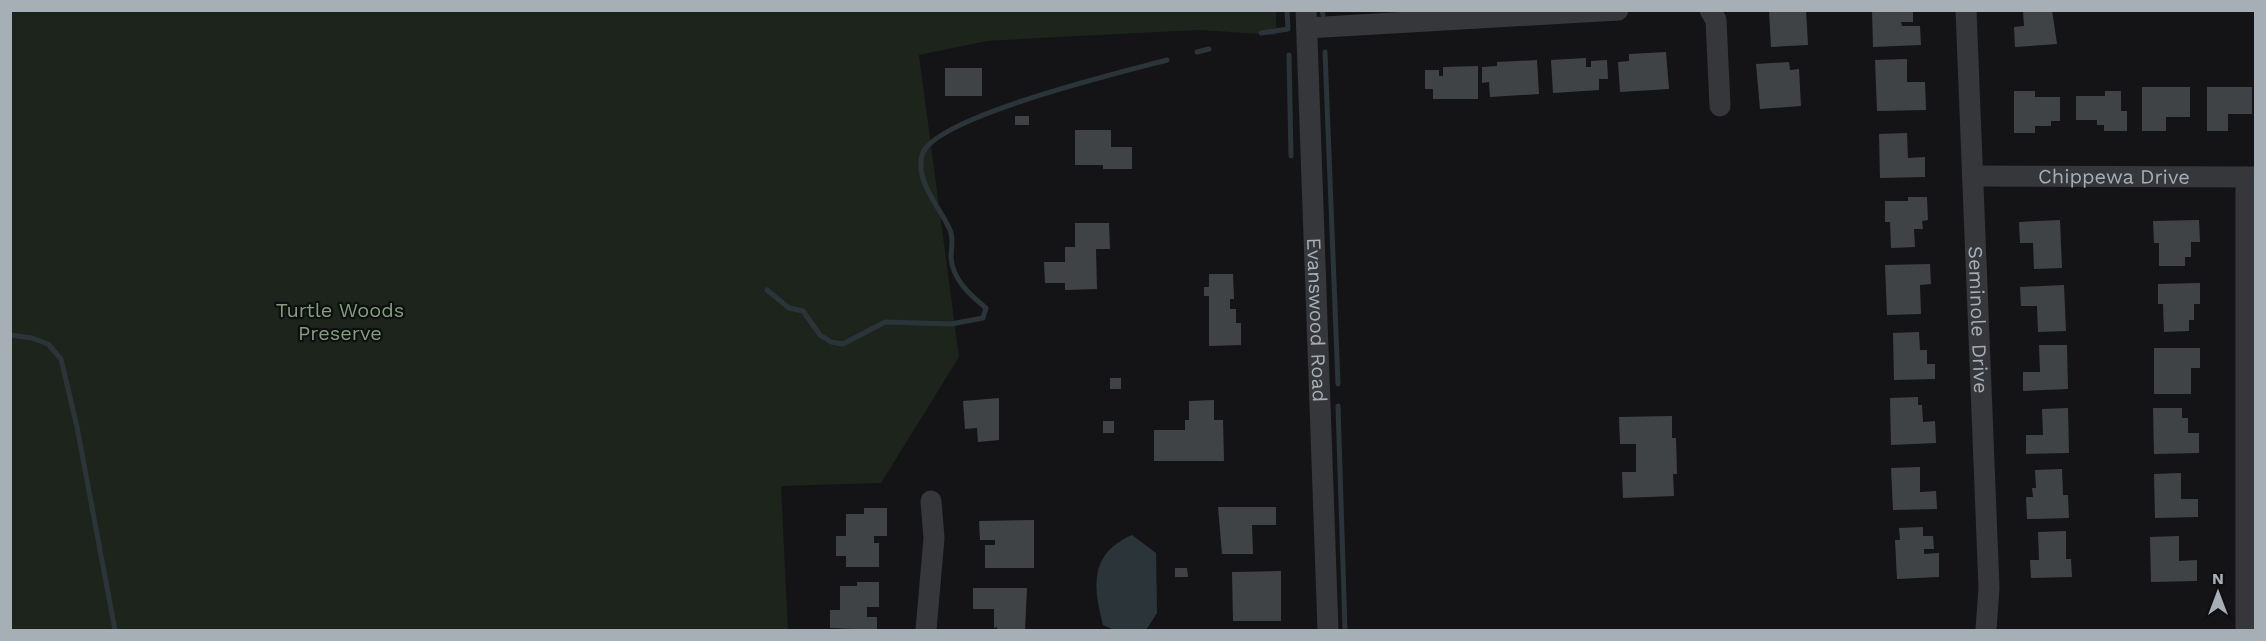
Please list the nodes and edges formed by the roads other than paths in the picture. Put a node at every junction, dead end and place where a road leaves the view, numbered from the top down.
1 (1618, 10) edge
2 (1710, 10) edge
3 (1966, 10) edge
4 (1306, 19) edge
5 (1720, 106) dead end
6 (1973, 176) junction
7 (2251, 177) edge
8 (931, 501) dead end
9 (926, 630) edge
10 (1328, 630) edge
11 (1986, 630) edge
12 (2247, 630) edge

1 - 4 street
2 - 5 street
3 - 6 street, Seminole Drive
4 - 10 street, Evanswood Road
6 - 7 street, Chippewa Drive
6 - 11 street, Seminole Drive
7 - 12 street
8 - 9 street

